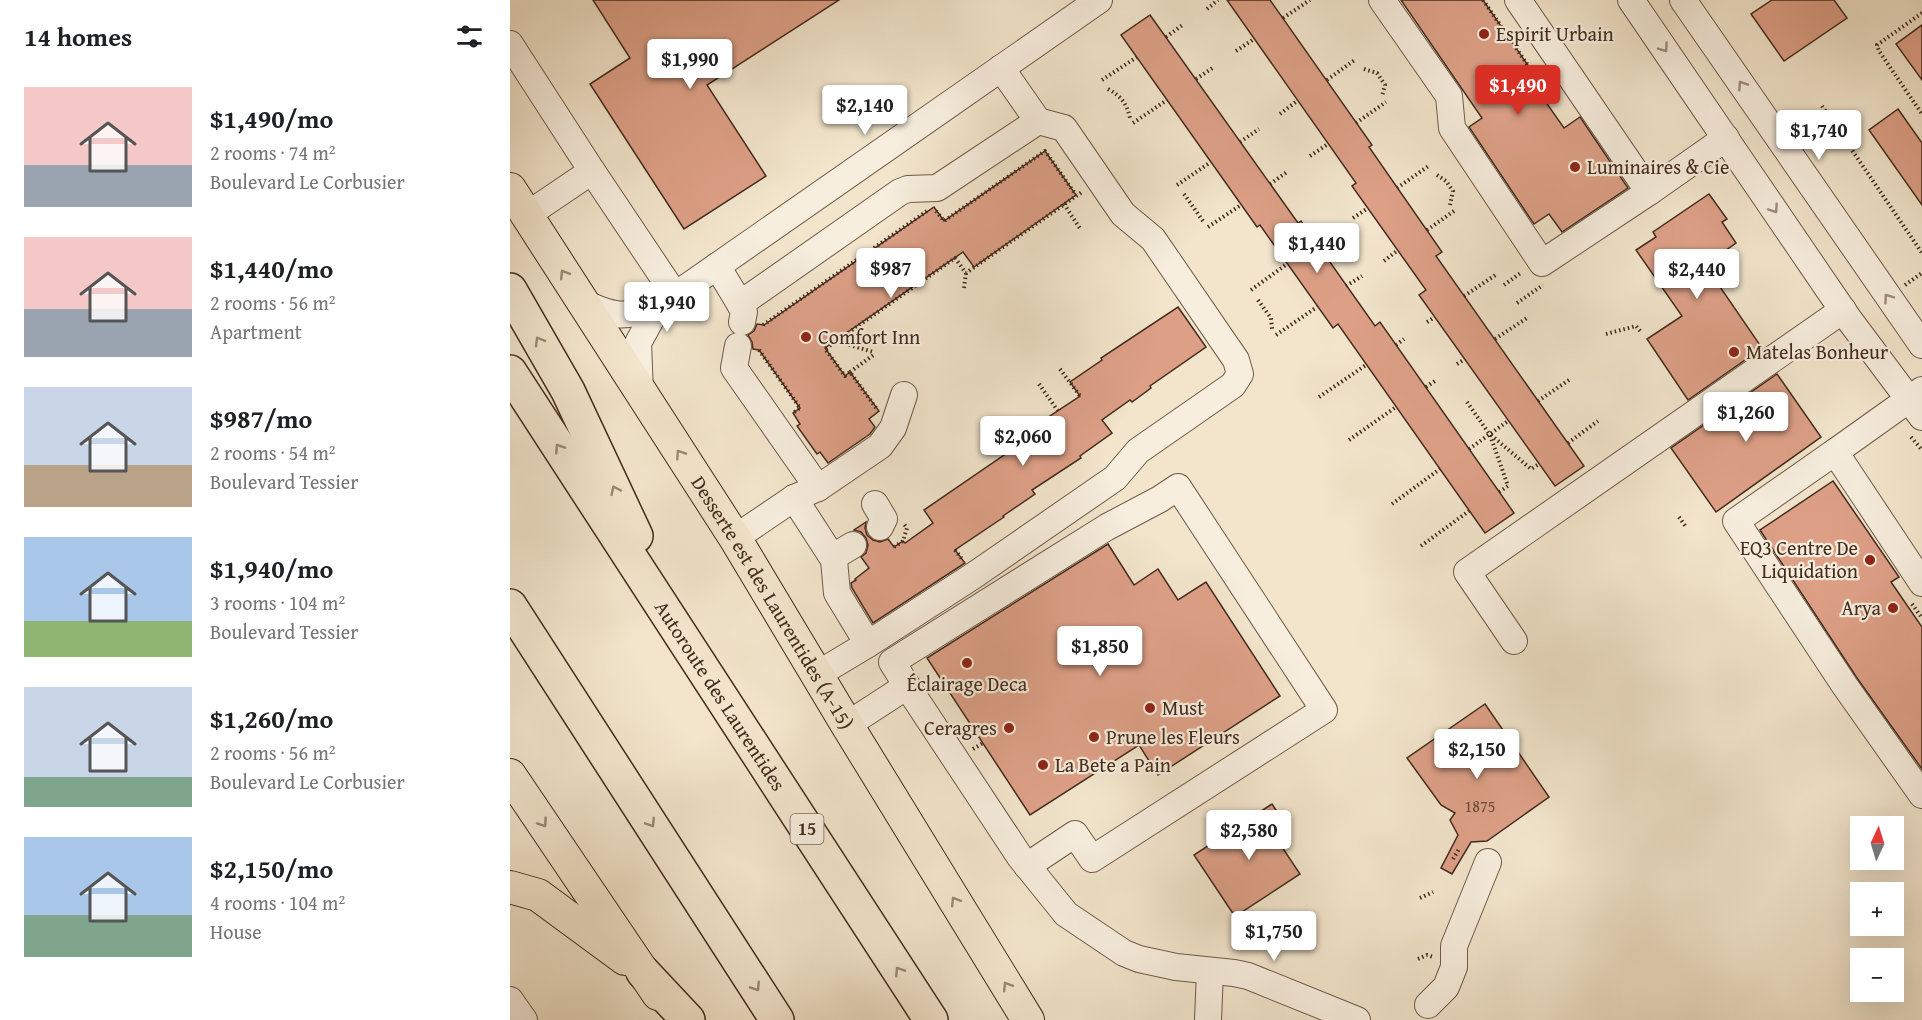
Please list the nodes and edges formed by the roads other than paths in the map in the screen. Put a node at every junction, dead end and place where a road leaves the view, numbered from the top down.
1 (1099, 0) edge
2 (1382, 0) edge
3 (1518, 0) edge
4 (1631, 0) edge
5 (1683, 0) edge
6 (510, 44) edge
7 (1001, 68) junction
8 (1038, 121) junction
9 (1726, 138) junction
10 (592, 171) junction
11 (510, 189) edge
12 (1650, 192) junction
13 (527, 215) junction
14 (717, 266) junction
15 (510, 290) edge
16 (666, 301) junction
17 (582, 302) junction
18 (1843, 310) junction
19 (1922, 345) edge
20 (745, 348) road end
21 (510, 372) edge
22 (1922, 378) edge
23 (640, 393) junction
24 (904, 395) dead end
25 (1912, 398) edge
26 (1835, 452) junction
27 (818, 488) junction
28 (794, 498) junction
29 (735, 538) junction
30 (1922, 583) edge
31 (510, 606) edge
32 (683, 638) junction
33 (510, 640) edge
34 (1514, 641) dead end
35 (868, 644) junction
36 (818, 674) junction
37 (907, 686) junction
38 (847, 725) junction
39 (619, 774) junction
40 (510, 775) edge
41 (1922, 795) edge
42 (1488, 862) dead end
43 (1027, 866) junction
44 (510, 887) edge
45 (1210, 970) junction
46 (643, 972) junction
47 (510, 1000) edge
48 (1425, 1012) edge
49 (524, 1020) edge
50 (676, 1020) edge
51 (688, 1020) edge
52 (777, 1020) edge
53 (931, 1020) edge
54 (1028, 1020) edge
55 (1208, 1020) edge
56 (1357, 1020) edge

1 - 7 street
2 - 12 street
3 - 12 street
4 -> 9 street
19 -> 5 street
6 - 10 street
7 - 8 street
7 - 14 street
8 - 14 street
8 - 35 street
9 - 12 street
9 -> 18 street
10 - 13 street
10 - 16 street
11 - 13 main road, Desserte est des Laurentides (A-15)
17 -> 13 main road, Desserte est des Laurentides (A-15)
14 - 16 street
32 -> 15 highway
16 - 17 street
16 - 23 street
17 - 23 main road, Desserte est des Laurentides (A-15)
18 - 25 street
18 - 34 street
20 - 27 street
32 -> 21 highway, Autoroute des Laurentides / 15
22 - 25 street
29 -> 23 main road, Desserte est des Laurentides (A-15)
24 - 27 street
25 - 26 street
26 - 30 street
26 - 41 street
27 - 28 street
28 - 29 street
28 - 35 street
29 - 36 main road, Desserte est des Laurentides (A-15)
31 - 39 highway
53 -> 32 highway, Autoroute des Laurentides / 15
33 - 39 highway
35 - 36 street
36 - 38 main road, Desserte est des Laurentides (A-15)
37 - 38 street
37 - 43 street
37 - 43 street
54 -> 38 main road, Desserte est des Laurentides (A-15)
39 -> 52 highway
40 -> 46 main road
42 - 48 street
43 - 45 street
44 - 46 main road
45 - 55 street
45 - 56 street
46 - 50 main road
46 - 51 highway
47 - 49 street

